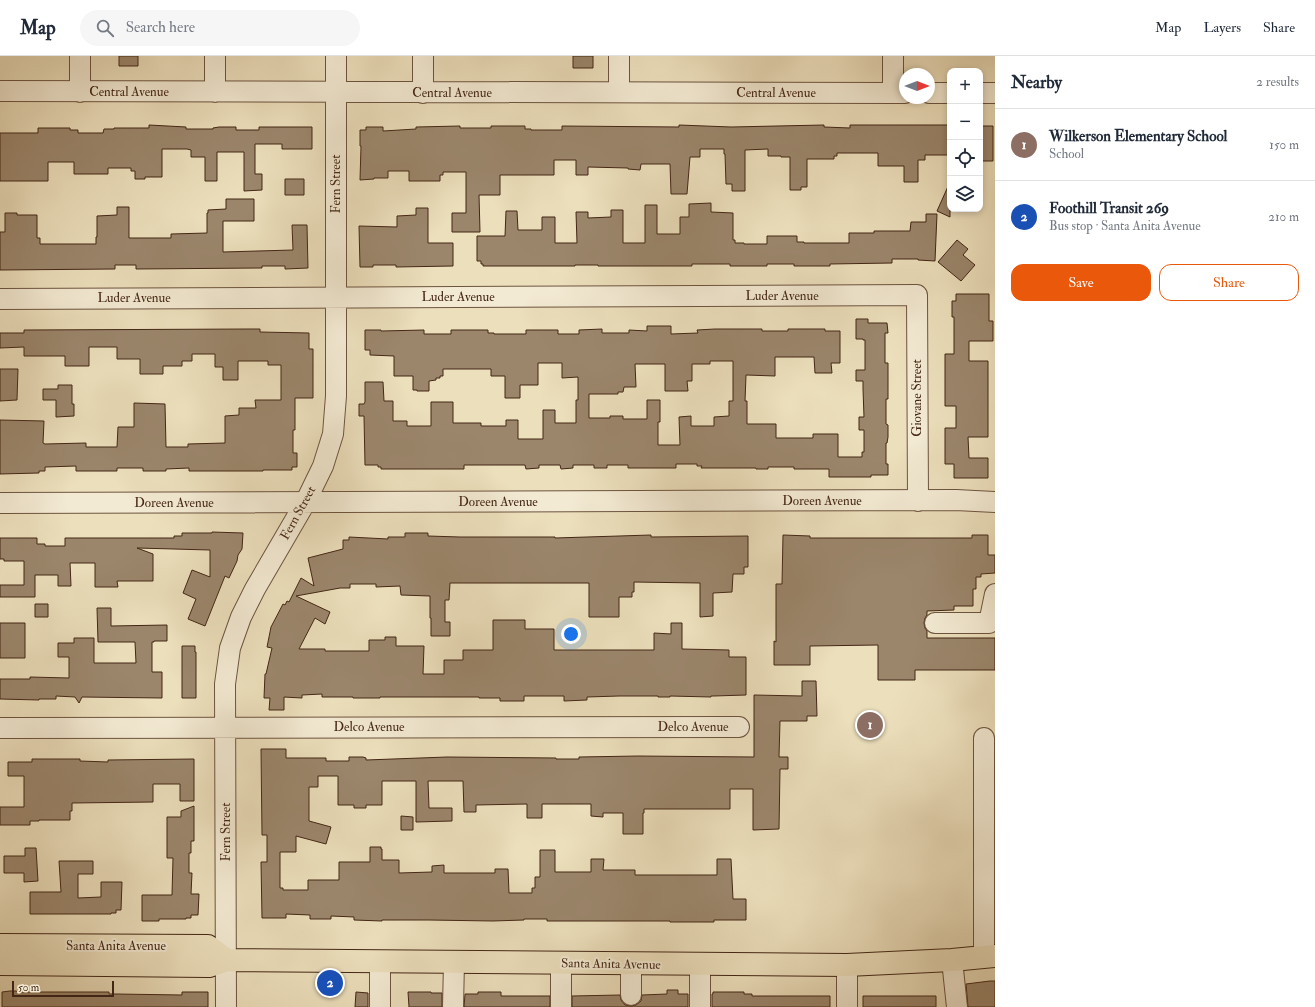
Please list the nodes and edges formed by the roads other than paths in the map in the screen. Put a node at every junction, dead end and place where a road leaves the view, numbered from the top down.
1 (80, 56) edge
2 (215, 56) edge
3 (336, 56) edge
4 (423, 56) edge
5 (619, 56) edge
6 (893, 56) edge
7 (0, 91) edge
8 (80, 92) junction
9 (215, 92) junction
10 (336, 92) junction
11 (619, 92) junction
12 (423, 93) junction
13 (899, 93) edge
14 (935, 93) edge
15 (947, 93) edge
16 (983, 93) edge
17 (995, 93) edge
18 (917, 295) joint
19 (0, 298) edge
20 (336, 298) junction
21 (918, 501) junction
22 (995, 502) edge
23 (0, 503) edge
24 (305, 503) junction
25 (995, 594) edge
26 (936, 623) dead end
27 (226, 727) junction
28 (739, 727) dead end
29 (0, 728) edge
30 (984, 738) dead end
31 (0, 945) edge
32 (989, 957) edge
33 (227, 960) junction
34 (952, 960) junction
35 (380, 962) junction
36 (454, 962) junction
37 (560, 963) junction
38 (0, 964) edge
39 (631, 964) junction
40 (700, 965) junction
41 (847, 965) junction
42 (631, 995) dead end
43 (226, 1007) edge
44 (380, 1007) edge
45 (453, 1007) edge
46 (561, 1007) edge
47 (700, 1007) edge
48 (847, 1007) edge
49 (957, 1007) edge

1 - 8 street
2 - 9 street
3 - 10 street, Fern Street
4 - 12 street
5 - 11 street
6 - 13 street
7 - 8 street, Central Avenue
8 - 9 street, Central Avenue
9 - 10 street, Central Avenue
10 - 12 street, Central Avenue
10 - 20 street, Fern Street
11 - 12 street, Central Avenue
11 - 13 street, Central Avenue
14 - 15 street
16 - 17 street
18 - 20 street, Luder Avenue
18 - 21 street, Giovane Street
19 - 20 street, Luder Avenue
20 - 24 street, Fern Street
21 - 22 street, Doreen Avenue
21 - 24 street, Doreen Avenue
23 - 24 street, Doreen Avenue
24 - 27 street, Fern Street
25 - 26 street
27 - 28 street, Delco Avenue
27 - 29 street, Delco Avenue
27 - 33 street, Fern Street
30 - 32 street
31 - 33 main road, Santa Anita Avenue
32 - 34 main road, Santa Anita Avenue
33 - 35 main road, Santa Anita Avenue
33 - 38 main road, Santa Anita Avenue
33 - 43 street, Fern Street
34 - 41 main road, Santa Anita Avenue
34 - 49 street
35 - 36 main road, Santa Anita Avenue
35 - 44 street
36 - 37 main road, Santa Anita Avenue
36 - 45 street
37 - 39 main road, Santa Anita Avenue
37 - 46 street
39 - 40 main road, Santa Anita Avenue
39 - 42 street
40 - 41 main road, Santa Anita Avenue
40 - 47 street
41 - 48 street

